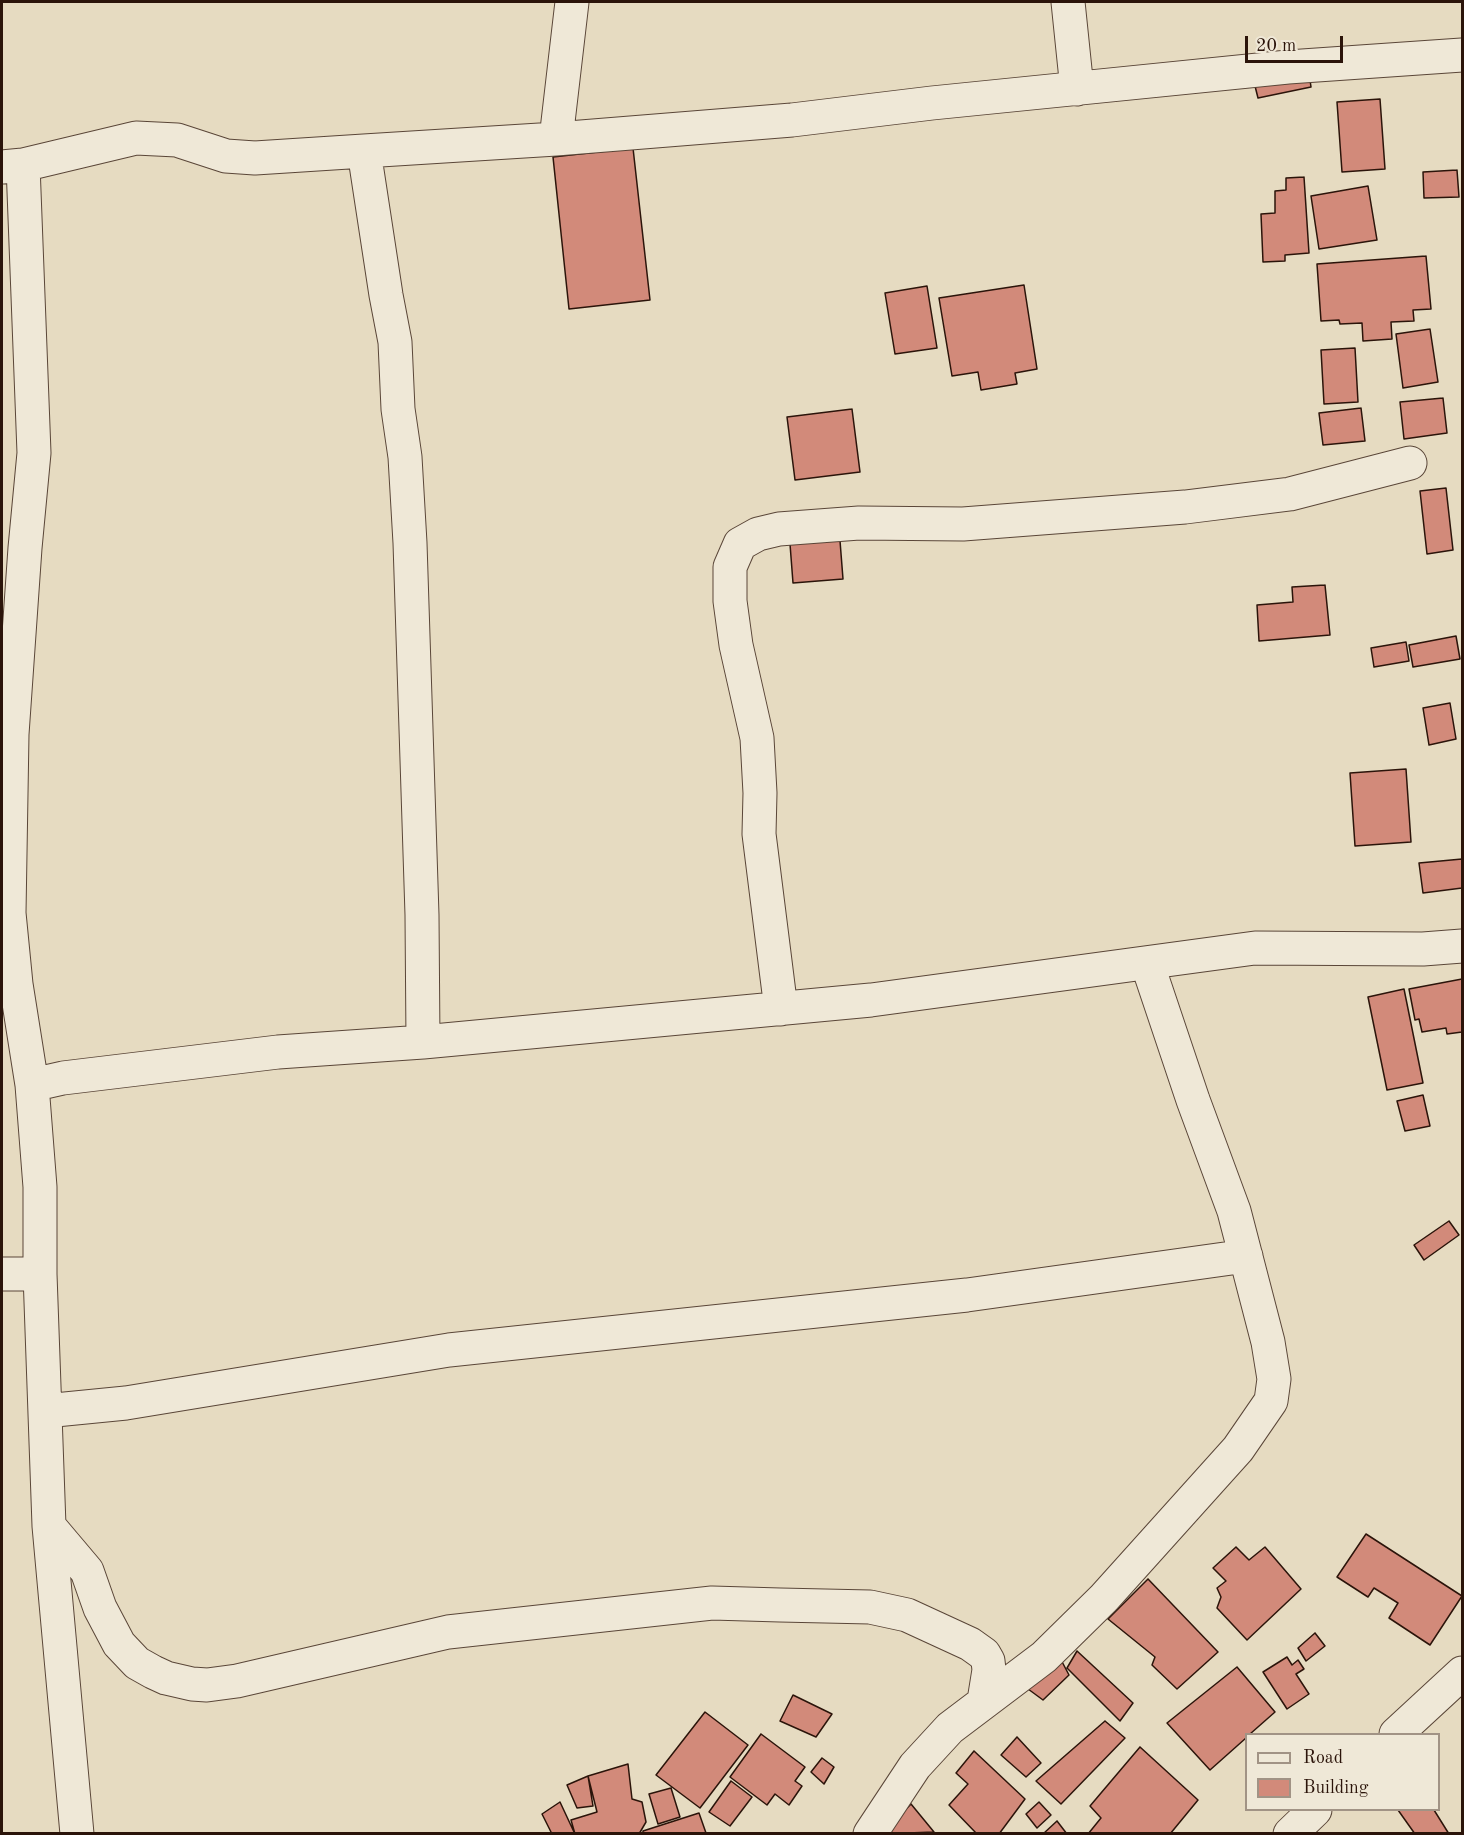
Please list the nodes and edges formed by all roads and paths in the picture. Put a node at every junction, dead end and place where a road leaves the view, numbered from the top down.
1 (572, 2) edge
2 (1068, 2) edge
3 (1462, 55) edge
4 (1077, 89) junction
5 (556, 139) junction
6 (364, 151) junction
7 (12, 166) edge
8 (1410, 463) dead end
9 (1462, 946) edge
10 (1147, 963) junction
11 (781, 1009) junction
12 (423, 1042) junction
13 (32, 1085) junction
14 (1246, 1256) junction
15 (2, 1274) edge
16 (40, 1274) junction
17 (45, 1411) junction
18 (49, 1526) junction
19 (1462, 1673) edge
20 (984, 1701) junction
21 (1397, 1733) edge
22 (1313, 1811) edge
23 (76, 1833) edge
24 (870, 1833) edge
25 (1290, 1833) edge

1 - 5 street
2 - 4 street
3 - 4 street
4 - 5 street
5 - 6 street
6 - 7 street
6 - 12 street
7 - 13 street
8 - 11 street
9 - 10 street
10 - 11 street
10 - 14 street
11 - 12 street
12 - 13 street
13 - 16 street
14 - 17 street
14 - 20 street
15 - 16 street
16 - 17 street
17 - 18 street
18 - 20 street
18 - 23 street
19 - 21 street
20 - 24 street
22 - 25 street

